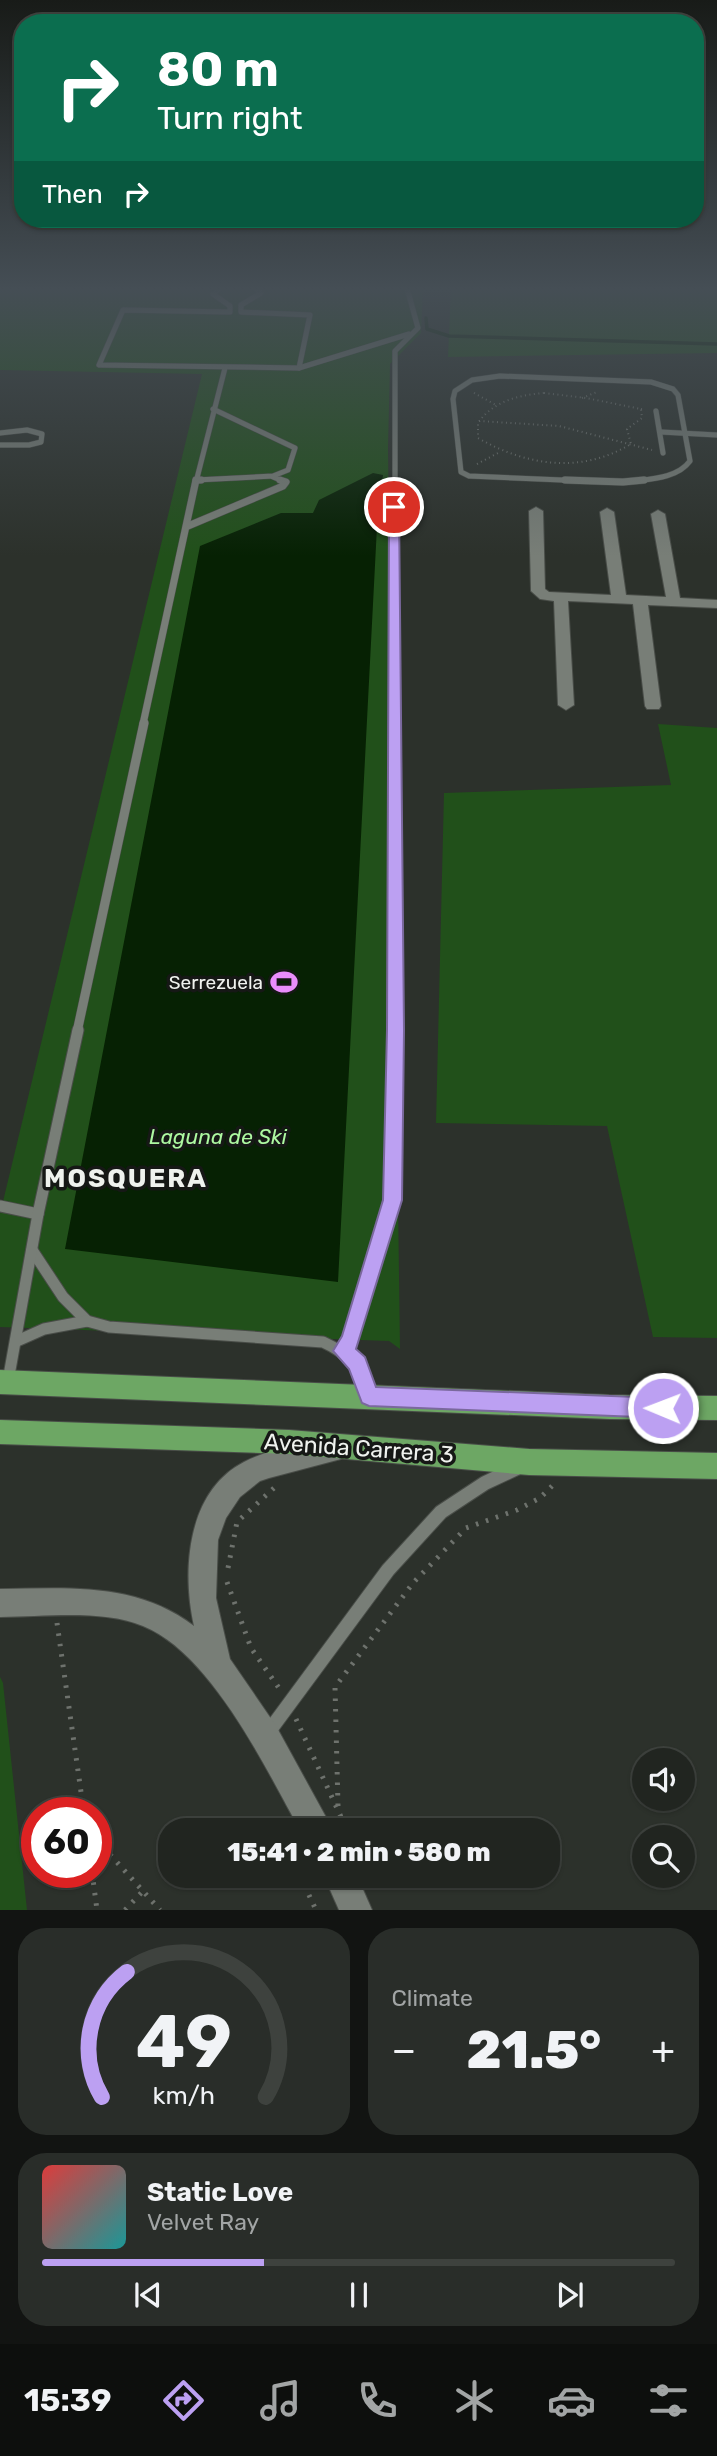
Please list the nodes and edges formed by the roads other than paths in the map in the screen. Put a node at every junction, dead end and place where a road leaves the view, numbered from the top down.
1 (222, 377) edge
2 (395, 377) edge
3 (492, 377) edge
4 (523, 377) edge
5 (213, 409) junction
6 (656, 411) dead end
7 (661, 432) junction
8 (0, 433) edge
9 (684, 433) junction
10 (717, 435) edge
11 (0, 445) edge
12 (663, 453) road end
13 (272, 477) junction
14 (196, 480) junction
15 (536, 511) dead end
16 (607, 512) dead end
17 (658, 514) dead end
18 (188, 526) junction
19 (561, 597) junction
20 (619, 599) junction
21 (640, 600) junction
22 (674, 602) junction
23 (717, 604) edge
24 (566, 705) dead end
25 (653, 706) dead end
26 (0, 1206) edge
27 (38, 1214) junction
28 (32, 1250) junction
29 (87, 1321) junction
30 (17, 1341) junction
31 (344, 1351) junction
32 (4, 1382) edge
33 (369, 1396) junction
34 (717, 1409) edge
35 (0, 1432) edge
36 (350, 1446) junction
37 (529, 1462) junction
38 (717, 1466) edge
39 (0, 1602) edge
40 (217, 1665) junction
41 (265, 1737) junction
42 (326, 1818) edge
43 (346, 1888) edge
44 (356, 1910) edge

1 - 5 lane
2 - 31 lane
3 - 9 lane
4 - 9 lane
5 - 13 lane
5 - 14 lane
6 - 7 lane
7 - 9 lane
7 - 12 lane
8 - 11 lane
9 - 10 lane
13 - 14 lane
13 - 18 lane
14 - 18 lane
15 - 19 street
16 - 20 street
17 - 22 street
18 - 27 lane
19 - 20 street
19 - 24 street
20 - 21 street
21 - 22 street
21 - 25 street
22 - 23 street
26 - 27 lane
27 - 28 lane
28 - 29 lane
28 - 30 lane
29 - 30 lane
29 - 31 lane
30 - 32 lane
31 - 33 lane
32 - 33 main road
33 - 34 main road
35 - 36 main road, Avenida Carrera 3
36 - 37 main road, Avenida Carrera 3
36 - 40 street
37 - 38 main road, Avenida Carrera 3
37 - 41 lane
39 - 40 street
40 - 41 street
41 - 42 street
43 - 44 street

